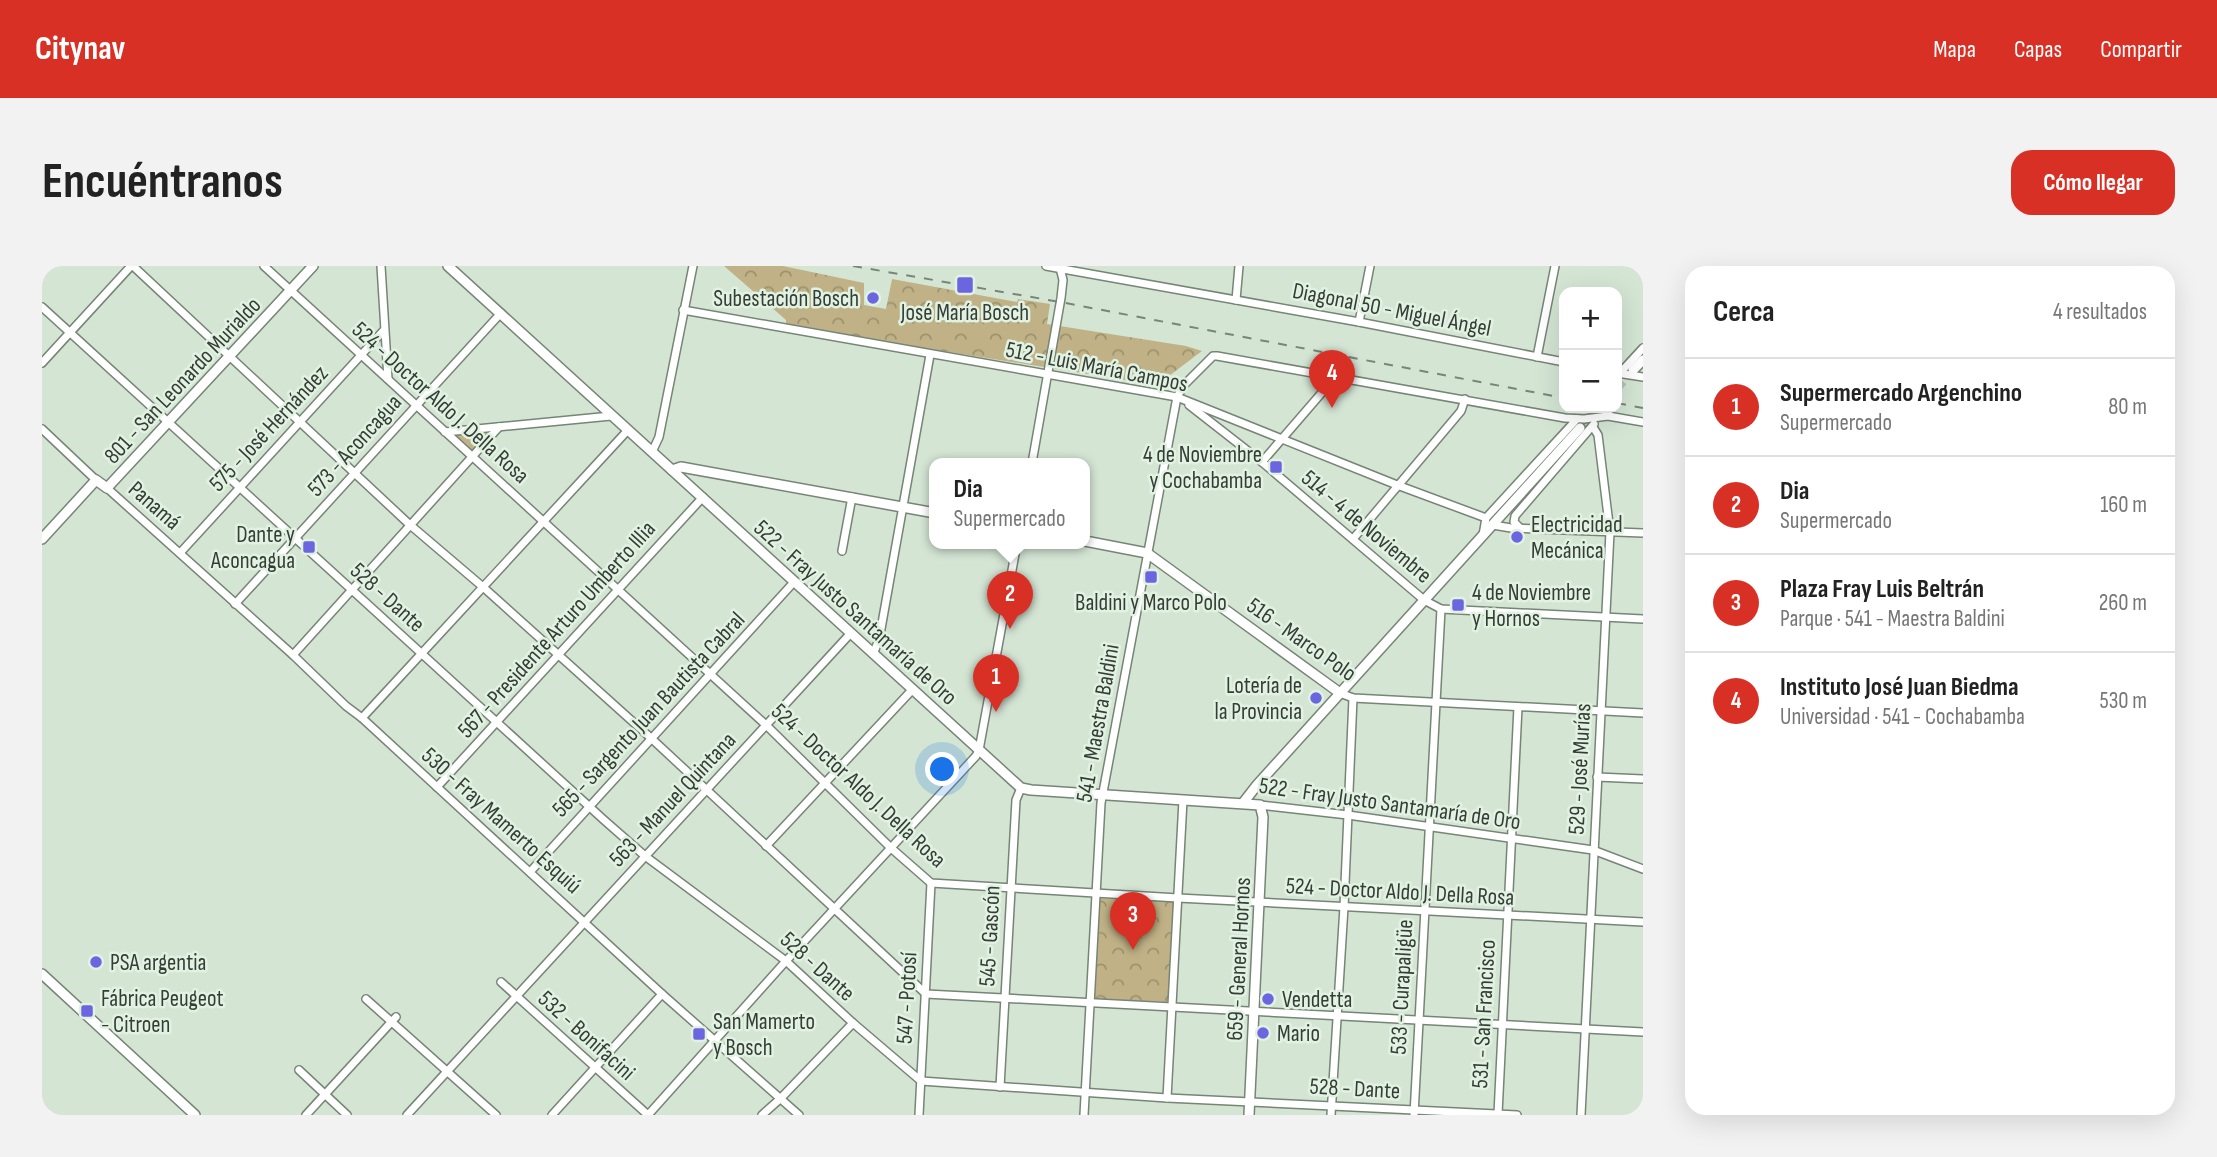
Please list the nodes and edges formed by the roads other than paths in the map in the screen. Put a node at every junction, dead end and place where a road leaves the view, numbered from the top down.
1 (132, 266) edge
2 (264, 266) edge
3 (313, 266) edge
4 (382, 266) edge
5 (448, 266) edge
6 (693, 266) edge
7 (1046, 266) edge
8 (1239, 266) edge
9 (1370, 266) edge
10 (1555, 266) edge
11 (1060, 268) junction
12 (290, 291) junction
13 (1236, 300) junction
14 (42, 306) edge
15 (683, 310) junction
16 (501, 313) junction
17 (1359, 322) junction
18 (384, 330) junction
19 (70, 332) junction
20 (1643, 348) edge
21 (361, 355) junction
22 (930, 355) junction
23 (229, 357) junction
24 (1537, 357) junction
25 (1643, 360) edge
26 (1559, 361) edge
27 (42, 363) edge
28 (1622, 369) tunnel mouth
29 (1622, 373) edge
30 (1640, 374) edge
31 (1048, 376) junction
32 (1328, 376) junction
33 (388, 380) junction
34 (1177, 397) junction
35 (1465, 400) junction
36 (416, 405) junction
37 (611, 416) junction
38 (1598, 417) junction
39 (299, 422) junction
40 (1643, 422) edge
41 (168, 423) junction
42 (1578, 424) junction
43 (499, 427) junction
44 (1593, 427) junction
45 (42, 429) edge
46 (628, 430) junction
47 (445, 432) junction
48 (1280, 440) junction
49 (652, 452) junction
50 (472, 457) junction
51 (1033, 458) edge
52 (1262, 462) junction
53 (672, 470) junction
54 (355, 473) junction
55 (96, 480) junction
56 (1397, 485) junction
57 (239, 487) junction
58 (107, 488) junction
59 (703, 497) junction
60 (852, 497) junction
61 (903, 507) junction
62 (929, 512) edge
63 (1490, 521) junction
64 (544, 522) junction
65 (410, 524) junction
66 (1520, 527) junction
67 (1610, 532) junction
68 (1643, 533) edge
69 (295, 538) junction
70 (42, 539) edge
71 (1353, 539) junction
72 (1090, 542) edge
73 (1016, 549) edge
74 (842, 551) dead end
75 (180, 553) junction
76 (1147, 553) junction
77 (794, 583) junction
78 (483, 587) junction
79 (351, 590) junction
80 (618, 590) junction
81 (1424, 600) junction
82 (235, 604) junction
83 (1441, 609) junction
84 (1607, 617) junction
85 (1643, 619) edge
86 (850, 634) junction
87 (421, 654) junction
88 (873, 654) junction
89 (293, 655) junction
90 (558, 655) junction
91 (711, 674) junction
92 (912, 690) junction
93 (1340, 693) junction
94 (1353, 698) junction
95 (1435, 703) junction
96 (1518, 707) junction
97 (1601, 710) junction
98 (1643, 713) edge
99 (362, 719) junction
100 (497, 722) junction
101 (766, 725) junction
102 (652, 739) junction
103 (979, 750) junction
104 (1597, 777) junction
105 (1643, 779) edge
106 (825, 783) junction
107 (437, 788) junction
108 (1021, 788) junction
109 (705, 790) junction
110 (1102, 796) junction
111 (1183, 800) junction
112 (1243, 803) junction
113 (1259, 805) junction
114 (589, 807) junction
115 (1348, 815) junction
116 (1430, 827) junction
117 (1511, 838) junction
118 (766, 846) junction
119 (891, 848) junction
120 (1593, 850) junction
121 (645, 856) junction
122 (1643, 869) edge
123 (530, 872) junction
124 (930, 883) junction
125 (1011, 889) junction
126 (1095, 894) junction
127 (1178, 898) junction
128 (1260, 903) junction
129 (1344, 907) junction
130 (833, 910) junction
131 (1424, 911) junction
132 (1507, 916) junction
133 (1590, 919) junction
134 (1643, 922) edge
135 (585, 923) junction
136 (786, 961) junction
137 (42, 974) edge
138 (501, 982) dead end
139 (926, 993) junction
140 (662, 994) junction
141 (516, 996) junction
142 (1005, 998) junction
143 (366, 999) dead end
144 (1090, 1001) junction
145 (1172, 1007) junction
146 (1254, 1012) junction
147 (1337, 1016) junction
148 (394, 1020) junction
149 (1419, 1021) junction
150 (853, 1023) junction
151 (1502, 1025) junction
152 (1585, 1030) junction
153 (1643, 1032) edge
154 (715, 1040) junction
155 (595, 1067) junction
156 (299, 1070) dead end
157 (448, 1071) junction
158 (921, 1081) junction
159 (1000, 1087) junction
160 (1085, 1093) junction
161 (325, 1095) junction
162 (781, 1098) junction
163 (1167, 1098) junction
164 (1250, 1102) junction
165 (1331, 1111) edge
166 (1414, 1113) edge
167 (1498, 1114) edge
168 (195, 1115) edge
169 (306, 1115) edge
170 (346, 1115) edge
171 (407, 1115) edge
172 (496, 1115) edge
173 (552, 1115) edge
174 (648, 1115) edge
175 (762, 1115) edge
176 (799, 1115) edge
177 (919, 1115) edge
178 (1084, 1115) edge
179 (1250, 1115) edge
180 (1517, 1115) edge
181 (1581, 1115) edge

1 - 19 street
1 - 23 street
2 - 12 street, 524 - Doctor Aldo J. Della Rosa
3 - 12 street, 801 - San Leonardo Murialdo
4 - 18 street
5 - 16 street, 522 - Fray Justo Santamaría de Oro
6 - 15 street
7 - 11 street, Diagonal 50 - Miguel Ángel
8 - 13 street
9 - 17 street
10 - 24 street
11 - 13 street, Diagonal 50 - Miguel Ángel
11 - 31 street
12 - 21 street, 524 - Doctor Aldo J. Della Rosa
12 - 23 street, 801 - San Leonardo Murialdo
13 - 17 street, Diagonal 50 - Miguel Ángel
14 - 19 street, 528 - Dante
15 - 22 street, 512 - Luis María Campos
15 - 49 street
16 - 36 street, 573 - Aconcagua
16 - 37 street, 522 - Fray Justo Santamaría de Oro
17 - 24 street, Diagonal 50 - Miguel Ángel
18 - 21 street, 575 - José Hernández
18 - 33 street
19 - 27 street
19 - 41 street, 528 - Dante
20 - 28 street
21 - 33 street, 524 - Doctor Aldo J. Della Rosa
21 - 39 street, 575 - José Hernández
22 - 31 street, 512 - Luis María Campos
22 - 61 street
23 - 39 street
23 - 41 street, 801 - San Leonardo Murialdo
24 - 26 street, Diagonal 50 - Miguel Ángel
25 - 30 street
29 - 30 street
31 - 34 street, 512 - Luis María Campos
31 - 51 street
32 - 34 street, 541 - Maestra Baldini
32 - 35 street
32 - 48 street
33 - 36 street, 524 - Doctor Aldo J. Della Rosa
34 - 48 street, 512 - Luis María Campos
34 - 52 street, 514 - 4 de Noviembre
34 - 76 street, 541 - Maestra Baldini
35 - 42 street
35 - 56 street
36 - 47 street, 524 - Doctor Aldo J. Della Rosa
36 - 54 street, 573 - Aconcagua
37 - 43 street
37 - 46 street, 522 - Fray Justo Santamaría de Oro
38 - 40 street
38 - 42 street
38 - 44 street
39 - 54 street
39 - 57 street, 575 - José Hernández
41 - 57 street, 528 - Dante
41 - 58 street, 801 - San Leonardo Murialdo
42 - 63 street
42 - 63 street
43 - 47 street
43 - 50 street
44 - 66 street
44 - 67 street, 529 - José Murías
45 - 55 street, Panamá
46 - 49 street, 522 - Fray Justo Santamaría de Oro
46 - 64 street
47 - 50 street, 524 - Doctor Aldo J. Della Rosa
48 - 52 street
48 - 56 street, 512 - Luis María Campos
49 - 53 street, 522 - Fray Justo Santamaría de Oro
50 - 64 street, 524 - Doctor Aldo J. Della Rosa
50 - 65 street
52 - 71 street, 514 - 4 de Noviembre
53 - 59 street, 522 - Fray Justo Santamaría de Oro
53 - 60 street
54 - 65 street
54 - 69 street, 573 - Aconcagua
55 - 58 street, Panamá
55 - 70 street, 801 - San Leonardo Murialdo
56 - 63 street, 512 - Luis María Campos
56 - 71 street
57 - 69 street, 528 - Dante
57 - 75 street, 575 - José Hernández
58 - 75 street, Panamá
59 - 77 street, 522 - Fray Justo Santamaría de Oro
59 - 80 street, 567 - Presidente Arturo Umberto Illia
60 - 61 street
60 - 74 street
61 - 62 street
61 - 88 street
63 - 66 street, 512 - Luis María Campos
63 - 81 street
64 - 78 street
64 - 80 street, 524 - Doctor Aldo J. Della Rosa
65 - 78 street
65 - 79 street
66 - 67 street, 512 - Luis María Campos
67 - 68 street, 512 - Luis María Campos
67 - 84 street, 529 - José Murías
69 - 79 street, 528 - Dante
69 - 82 street, 573 - Aconcagua
71 - 81 street, 514 - 4 de Noviembre
72 - 76 street, 516 - Marco Polo
73 - 103 street
75 - 82 street, 530 - Fray Mamerto Esquiú
76 - 93 street, 516 - Marco Polo
76 - 110 street, 541 - Maestra Baldini
77 - 86 street, 522 - Fray Justo Santamaría de Oro
77 - 91 street, 565 - Sargento Juan Bautista Cabral
78 - 87 street
78 - 90 street
79 - 87 street, 528 - Dante
79 - 89 street
80 - 90 street, 567 - Presidente Arturo Umberto Illia
80 - 91 street, 524 - Doctor Aldo J. Della Rosa
81 - 83 street, 514 - 4 de Noviembre
81 - 93 street
82 - 89 street, 530 - Fray Mamerto Esquiú
83 - 84 street, 514 - 4 de Noviembre
83 - 95 street, 533 - Curapaligüe
84 - 85 street, 514 - 4 de Noviembre
84 - 97 street, 529 - José Murías
86 - 88 street, 522 - Fray Justo Santamaría de Oro
86 - 101 street, 563 - Manuel Quintana
87 - 99 street
87 - 100 street, 528 - Dante
88 - 92 street, 522 - Fray Justo Santamaría de Oro
89 - 99 street, 530 - Fray Mamerto Esquiú
90 - 100 street, 567 - Presidente Arturo Umberto Illia
90 - 102 street
91 - 101 street, 524 - Doctor Aldo J. Della Rosa
91 - 102 street, 565 - Sargento Juan Bautista Cabral
92 - 103 street, 522 - Fray Justo Santamaría de Oro
92 - 106 street
93 - 94 street, 516 - Marco Polo
93 - 112 street
94 - 95 street, 516 - Marco Polo
94 - 115 street
95 - 96 street, 516 - Marco Polo
95 - 116 street, 533 - Curapaligüe
96 - 97 street, 516 - Marco Polo
96 - 117 street, 531 - San Francisco
97 - 98 street, 516 - Marco Polo
97 - 104 street, 529 - José Murías
99 - 107 street, 530 - Fray Mamerto Esquiú
100 - 107 street, 567 - Presidente Arturo Umberto Illia
100 - 114 street, 528 - Dante
101 - 106 street, 524 - Doctor Aldo J. Della Rosa
101 - 109 street, 563 - Manuel Quintana
102 - 109 street
102 - 114 street, 565 - Sargento Juan Bautista Cabral
103 - 108 street, 522 - Fray Justo Santamaría de Oro
103 - 119 street
104 - 105 street
104 - 120 street, 529 - José Murías
106 - 118 street
106 - 119 street, 524 - Doctor Aldo J. Della Rosa
107 - 123 street, 530 - Fray Mamerto Esquiú
108 - 110 street, 522 - Fray Justo Santamaría de Oro
108 - 125 street, 545 - Gascón
109 - 118 street
109 - 121 street, 563 - Manuel Quintana
110 - 111 street, 522 - Fray Justo Santamaría de Oro
110 - 126 street, 541 - Maestra Baldini
111 - 112 street, 522 - Fray Justo Santamaría de Oro
111 - 127 street
112 - 113 street, 522 - Fray Justo Santamaría de Oro
113 - 115 street, 522 - Fray Justo Santamaría de Oro
113 - 128 street, 659 - General Hornos
114 - 121 street, 528 - Dante
114 - 123 street, 565 - Sargento Juan Bautista Cabral
115 - 116 street, 522 - Fray Justo Santamaría de Oro
115 - 129 street
116 - 117 street, 522 - Fray Justo Santamaría de Oro
116 - 131 street, 533 - Curapaligüe
117 - 120 street, 522 - Fray Justo Santamaría de Oro
117 - 132 street, 531 - San Francisco
118 - 130 street
119 - 124 street, 524 - Doctor Aldo J. Della Rosa
119 - 130 street
120 - 122 street, 522 - Fray Justo Santamaría de Oro
120 - 133 street, 529 - José Murías
121 - 135 street, 563 - Manuel Quintana
121 - 136 street, 528 - Dante
123 - 135 street, 530 - Fray Mamerto Esquiú
124 - 125 street, 524 - Doctor Aldo J. Della Rosa
124 - 139 street, 547 - Potosí
125 - 126 street, 524 - Doctor Aldo J. Della Rosa
125 - 142 street, 545 - Gascón
126 - 127 street, 524 - Doctor Aldo J. Della Rosa
126 - 144 street, 541 - Maestra Baldini
127 - 128 street, 524 - Doctor Aldo J. Della Rosa
127 - 145 street
128 - 129 street, 524 - Doctor Aldo J. Della Rosa
128 - 146 street, 659 - General Hornos
129 - 131 street, 524 - Doctor Aldo J. Della Rosa
129 - 147 street
130 - 136 street
130 - 139 street
131 - 132 street, 524 - Doctor Aldo J. Della Rosa
131 - 149 street, 533 - Curapaligüe
132 - 133 street, 524 - Doctor Aldo J. Della Rosa
132 - 151 street, 531 - San Francisco
133 - 134 street, 524 - Doctor Aldo J. Della Rosa
133 - 152 street, 529 - José Murías
135 - 140 street, 530 - Fray Mamerto Esquiú
135 - 141 street, 563 - Manuel Quintana
136 - 150 street, 528 - Dante
136 - 154 street
137 - 168 street
138 - 141 street, 532 - Bonifacini
139 - 142 street
139 - 158 street, 547 - Potosí
140 - 154 street, 530 - Fray Mamerto Esquiú
140 - 155 street
141 - 155 street, 532 - Bonifacini
141 - 157 street, 563 - Manuel Quintana
142 - 144 street
142 - 159 street, 545 - Gascón
143 - 148 street
144 - 145 street
144 - 160 street, 541 - Maestra Baldini
145 - 146 street
145 - 163 street
146 - 147 street
146 - 164 street, 659 - General Hornos
147 - 149 street
147 - 165 street
148 - 157 street
148 - 161 street
149 - 151 street
149 - 166 street, 533 - Curapaligüe
150 - 158 street, 528 - Dante
150 - 162 street
151 - 152 street
151 - 167 street, 531 - San Francisco
152 - 153 street
152 - 181 street, 529 - José Murías
154 - 162 street, 530 - Fray Mamerto Esquiú
154 - 174 street
155 - 173 street
155 - 174 street, 532 - Bonifacini
156 - 161 street
157 - 171 street, 563 - Manuel Quintana
157 - 172 street
158 - 159 street, 528 - Dante
158 - 177 street, 547 - Potosí
159 - 160 street, 528 - Dante
160 - 163 street, 528 - Dante
160 - 178 street, 541 - Maestra Baldini
161 - 169 street
161 - 170 street
162 - 175 street
162 - 176 street, 530 - Fray Mamerto Esquiú
163 - 164 street, 528 - Dante
164 - 165 street, 528 - Dante
164 - 179 street, 659 - General Hornos
165 - 166 street, 528 - Dante
166 - 167 street, 528 - Dante
167 - 180 street, 528 - Dante

